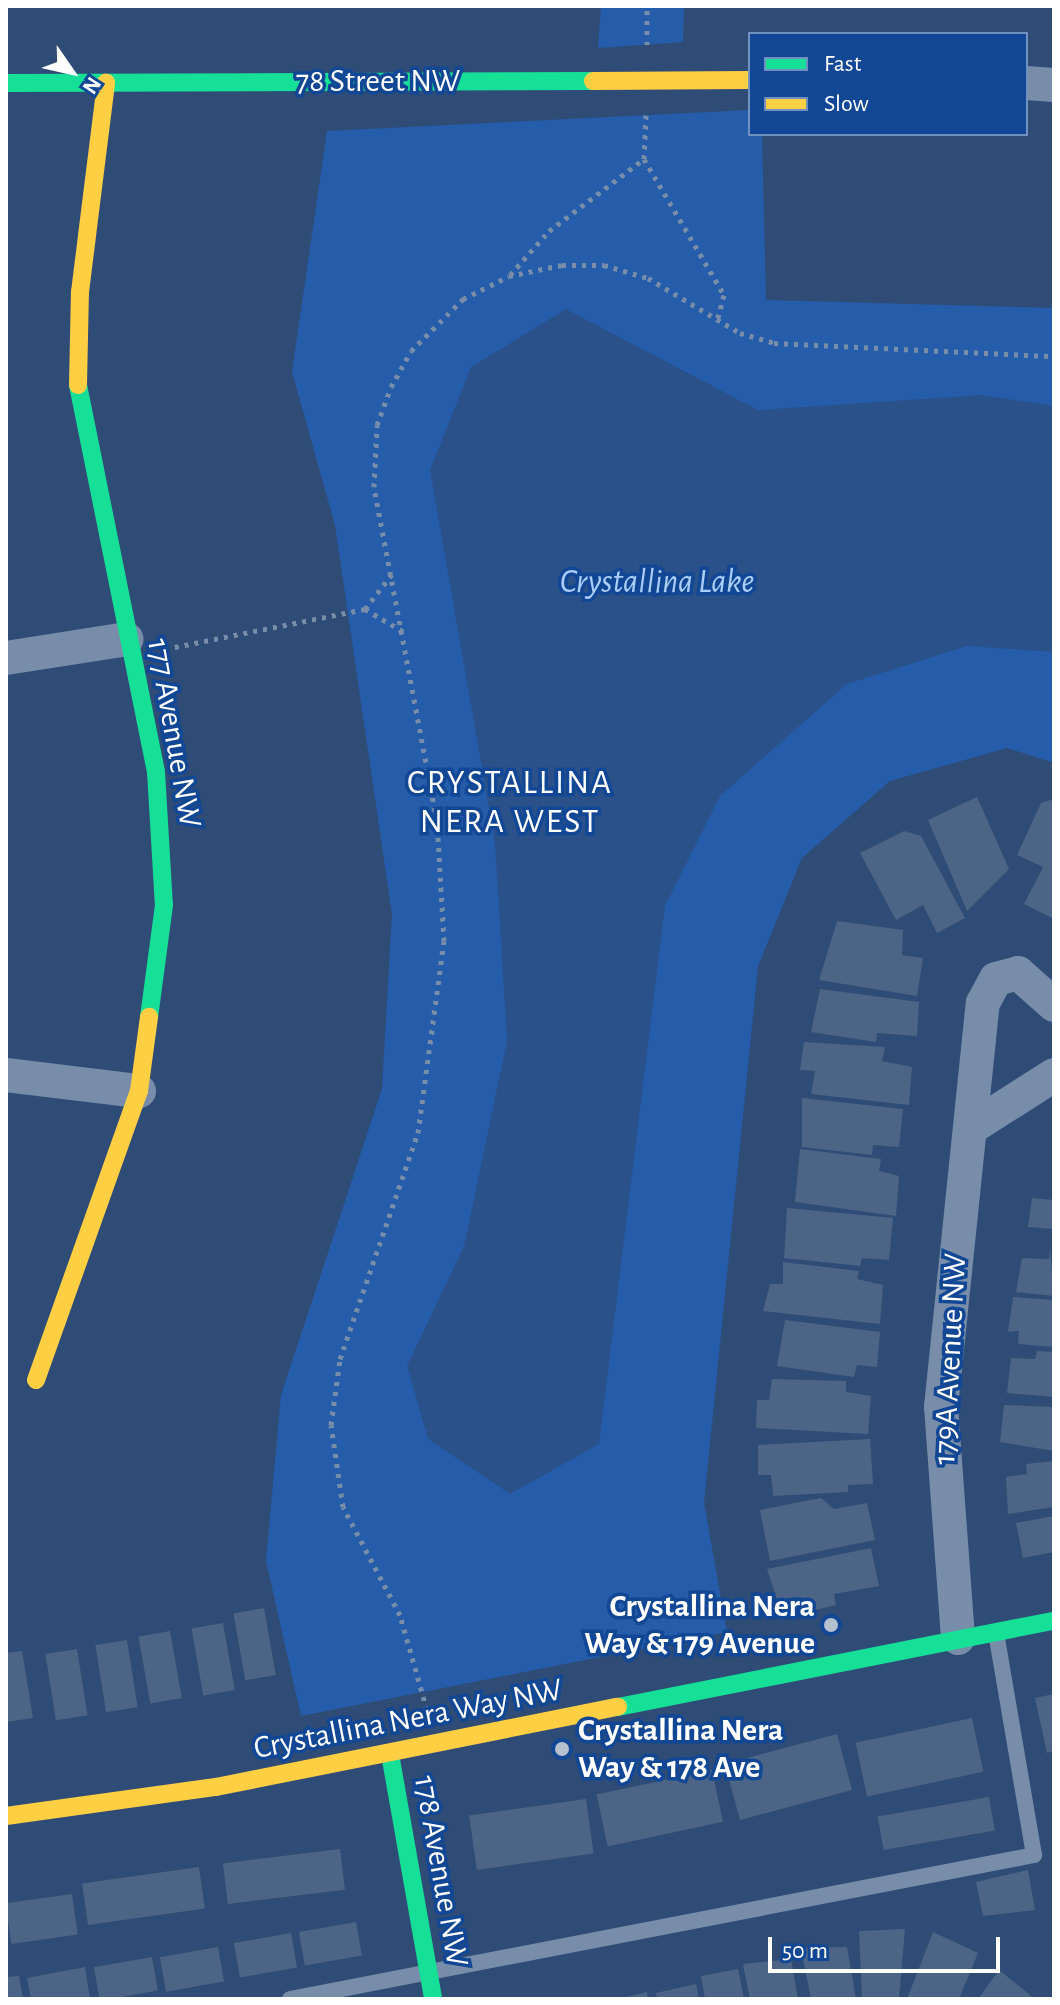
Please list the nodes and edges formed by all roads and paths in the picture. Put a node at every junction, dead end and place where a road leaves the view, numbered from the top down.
1 (647, 6) edge
2 (647, 80) junction
3 (748, 80) edge
4 (6, 83) edge
5 (106, 83) junction
6 (1028, 83) edge
7 (1054, 85) edge
8 (644, 159) junction
9 (509, 276) junction
10 (717, 318) junction
11 (1054, 356) edge
12 (392, 573) junction
13 (365, 609) junction
14 (405, 633) junction
15 (141, 645) junction
16 (6, 658) edge
17 (1054, 1005) edge
18 (6, 1075) edge
19 (1054, 1075) edge
20 (139, 1091) junction
21 (971, 1128) junction
22 (36, 1380) dead end
23 (1054, 1621) edge
24 (996, 1631) junction
25 (958, 1638) junction
26 (427, 1713) dead end
27 (390, 1754) junction
28 (6, 1816) edge
29 (429, 1977) junction
30 (290, 1999) edge
31 (433, 1999) edge

1 - 2 path
2 - 3 street, 78 Street NW
2 - 5 street, 78 Street NW
2 - 8 path
4 - 5 street, 78 Street NW
5 - 15 street, 177 Avenue NW
6 - 7 street
8 - 9 path
8 - 10 path
9 - 10 path
9 - 12 path
10 - 11 path
12 - 13 path
12 - 14 path
13 - 14 path
13 - 15 path
14 - 26 path
15 - 16 street
15 - 20 street, 177 Avenue NW
17 - 21 street, 179A Avenue NW
18 - 20 street
19 - 21 street
20 - 22 street, 177 Avenue NW
21 - 25 street, 179A Avenue NW
23 - 24 street, Crystallina Nera Way NW
24 - 25 street, Crystallina Nera Way NW
24 - 29 lane
25 - 27 street, Crystallina Nera Way NW
27 - 28 street, Crystallina Nera Way NW
27 - 29 street, 178 Avenue NW
29 - 30 lane
29 - 31 street, 178 Avenue NW

